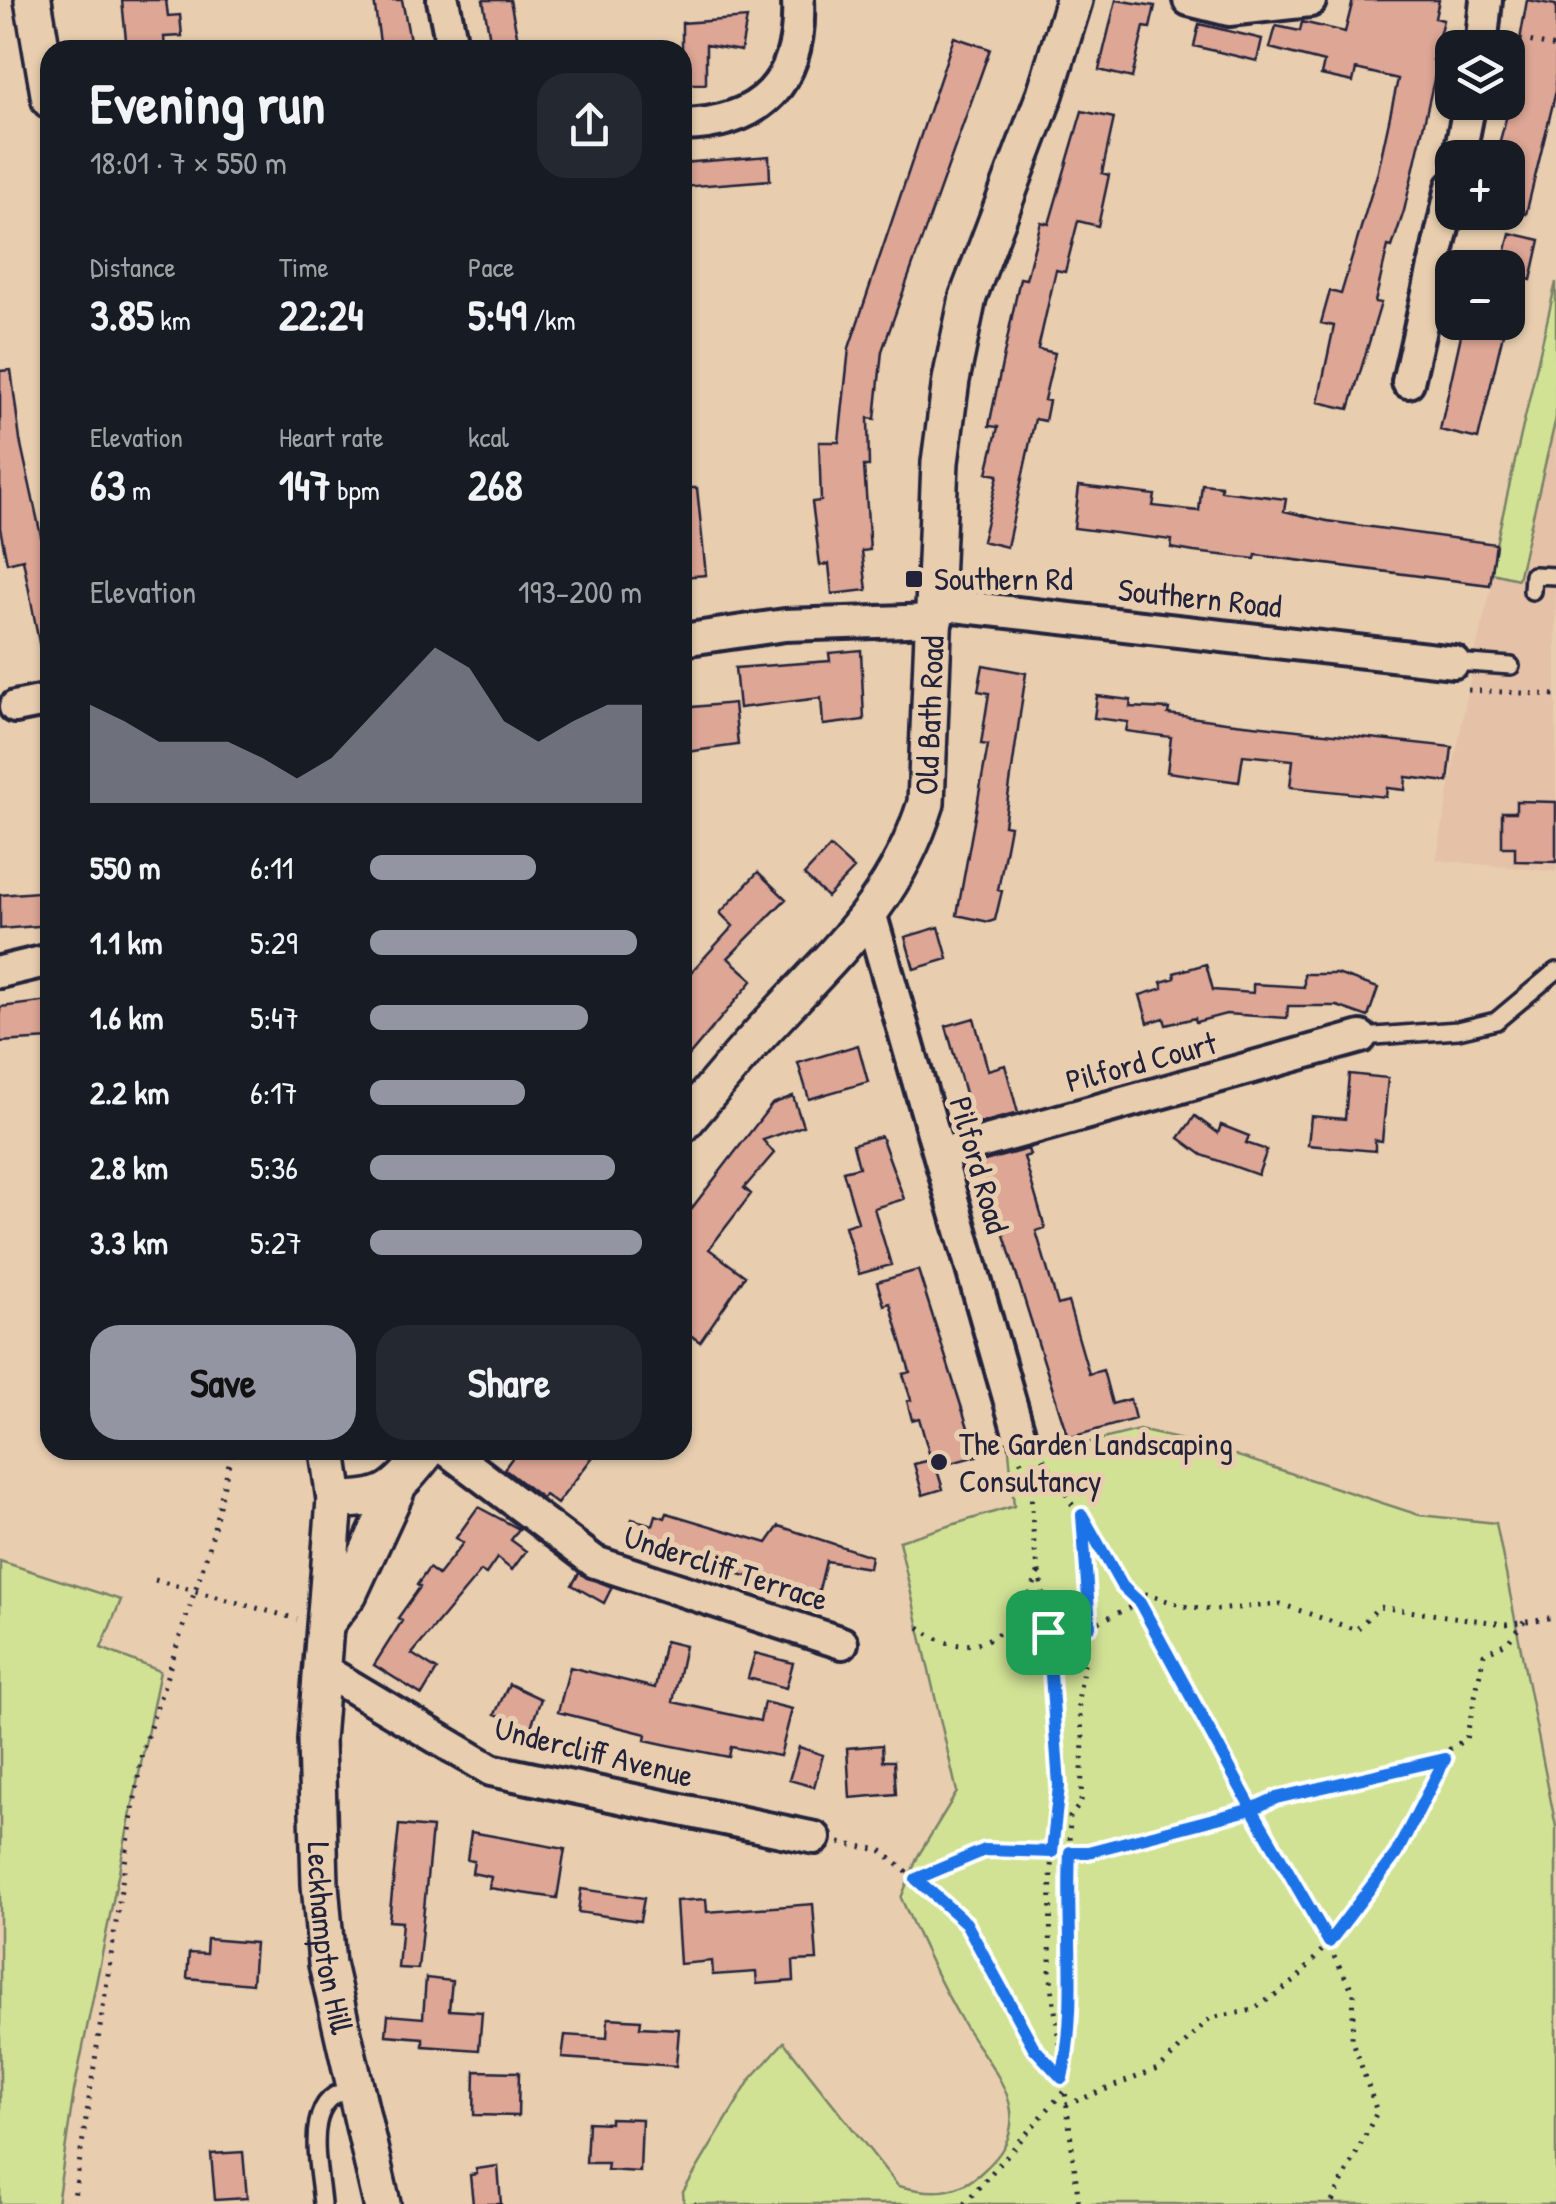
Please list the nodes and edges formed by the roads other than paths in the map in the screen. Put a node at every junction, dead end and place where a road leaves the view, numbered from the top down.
1 (33, 0) edge
2 (443, 0) edge
3 (798, 0) edge
4 (1074, 0) edge
5 (1189, 0) edge
6 (1310, 0) edge
7 (451, 40) edge
8 (40, 41) edge
9 (692, 124) edge
10 (1442, 230) edge
11 (1408, 382) dead end
12 (1556, 576) edge
13 (1532, 592) dead end
14 (937, 612) junction
15 (692, 639) edge
16 (1454, 662) joint
17 (1511, 666) dead end
18 (40, 702) edge
19 (16, 707) dead end
20 (871, 916) junction
21 (40, 962) edge
22 (0, 972) edge
23 (1556, 972) edge
24 (1362, 1037) joint
25 (692, 1113) edge
26 (940, 1154) junction
27 (1021, 1442) road end
28 (329, 1460) edge
29 (420, 1460) edge
30 (460, 1460) edge
31 (396, 1491) junction
32 (335, 1500) junction
33 (324, 1626) junction
34 (842, 1643) dead end
35 (320, 1668) junction
36 (815, 1838) road end
37 (355, 2089) junction
38 (322, 2204) edge
39 (382, 2204) edge

1 - 8 street
2 - 7 street
3 - 9 street
4 - 14 street, Old Bath Road
5 - 6 street
10 - 11 street
12 - 13 lane
14 - 15 street, Southern Road
14 - 16 street, Southern Road
14 - 20 street, Old Bath Road
16 - 17 lane
18 - 19 street
20 - 25 street, Old Bath Road
20 - 26 street, Pilford Road
21 - 22 street
23 - 24 lane
24 - 26 street, Pilford Court
26 - 27 street, Pilford Road
28 - 32 street, Leckhampton Hill
29 - 31 street
30 - 34 street, Undercliff Terrace
31 - 32 street
31 - 33 street
32 - 33 street, Leckhampton Hill
33 - 35 street, Leckhampton Hill
35 - 36 street, Undercliff Avenue
35 - 37 street, Leckhampton Hill
37 - 38 lane
37 - 39 street, Leckhampton Hill

